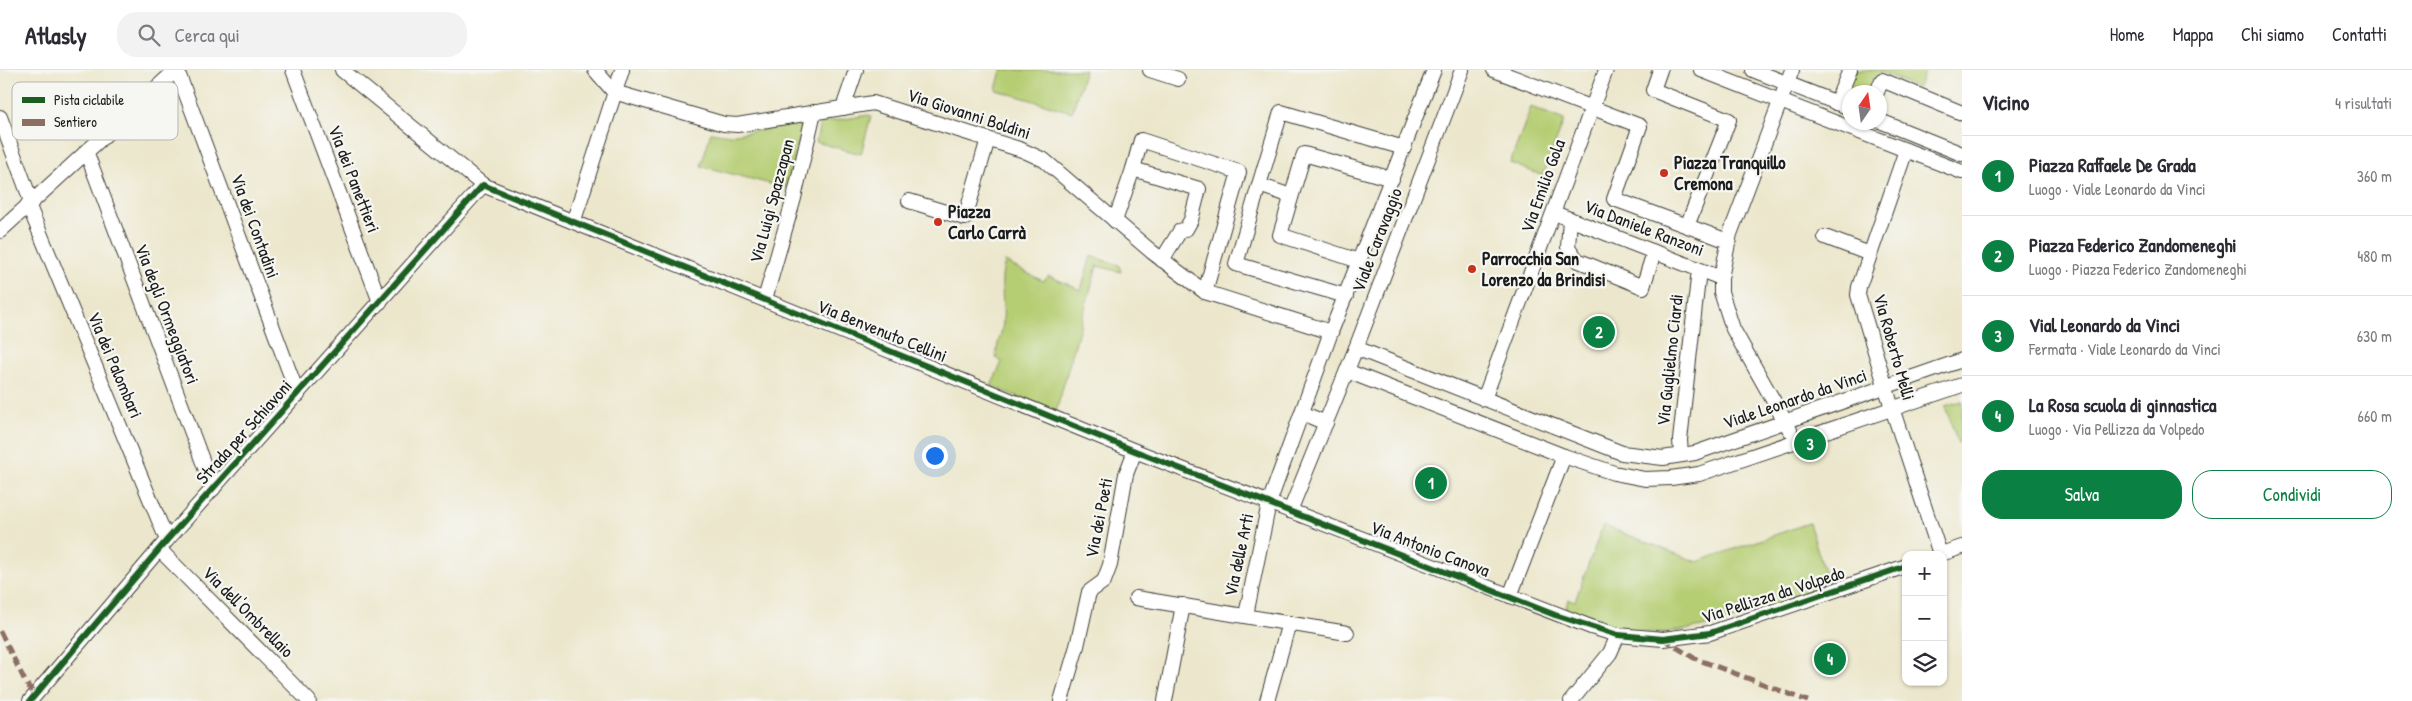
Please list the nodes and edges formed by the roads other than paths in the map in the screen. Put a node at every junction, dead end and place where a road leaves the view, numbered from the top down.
1 (176, 70) edge
2 (293, 70) edge
3 (342, 70) edge
4 (595, 70) edge
5 (622, 70) edge
6 (856, 70) edge
7 (1150, 70) edge
8 (1434, 70) edge
9 (1462, 70) edge
10 (1494, 70) edge
11 (1606, 70) edge
12 (1660, 70) edge
13 (1701, 70) edge
14 (1752, 70) edge
15 (1792, 70) edge
16 (1850, 70) edge
17 (1178, 79) dead end
18 (163, 82) edge
19 (1787, 84) junction
20 (1880, 85) edge
21 (614, 92) junction
22 (1780, 101) junction
23 (1836, 103) junction
24 (1842, 105) edge
25 (1592, 107) junction
26 (843, 108) junction
27 (814, 112) junction
28 (1962, 113) edge
29 (0, 117) edge
30 (1887, 123) edge
31 (988, 139) junction
32 (98, 140) edge
33 (1404, 148) junction
34 (1906, 150) junction
35 (86, 151) junction
36 (1962, 154) edge
37 (1133, 169) junction
38 (1962, 172) edge
39 (1392, 178) junction
40 (483, 185) junction
41 (1258, 185) junction
42 (1291, 196) junction
43 (909, 201) dead end
44 (29, 202) junction
45 (1554, 213) junction
46 (1570, 219) junction
47 (574, 220) junction
48 (1115, 221) junction
49 (1687, 226) junction
50 (0, 231) edge
51 (1825, 237) dead end
52 (1728, 241) junction
53 (1654, 252) junction
54 (1870, 254) junction
55 (1162, 260) junction
56 (1359, 261) junction
57 (1699, 270) junction
58 (1721, 278) junction
59 (1204, 292) junction
60 (1346, 296) junction
61 (765, 299) junction
62 (380, 302) junction
63 (1331, 332) junction
64 (1356, 348) junction
65 (1962, 360) edge
66 (1403, 367) junction
67 (1936, 369) junction
68 (1347, 371) junction
69 (1962, 385) edge
70 (1887, 387) junction
71 (1395, 390) junction
72 (1943, 391) junction
73 (298, 395) junction
74 (1484, 399) junction
75 (1892, 408) junction
76 (1302, 413) junction
77 (1326, 422) junction
78 (1787, 422) junction
79 (1548, 425) junction
80 (1794, 441) junction
81 (1540, 447) junction
82 (1135, 451) junction
83 (1688, 454) junction
84 (1564, 456) junction
85 (1699, 474) junction
86 (213, 489) junction
87 (1269, 503) junction
88 (1290, 511) junction
89 (163, 545) junction
90 (1962, 547) edge
91 (1938, 551) edge
92 (1947, 552) edge
93 (1902, 567) edge
94 (1510, 596) junction
95 (1136, 598) dead end
96 (1183, 605) junction
97 (1246, 615) junction
98 (1559, 616) joint
99 (1289, 624) junction
100 (1348, 633) dead end
101 (1618, 635) junction
102 (35, 699) edge
103 (309, 701) edge
104 (1061, 701) edge
105 (1165, 701) edge
106 (1267, 701) edge
107 (1571, 701) edge

1 - 18 street
1 - 73 street, Via dei Contadini
2 - 62 street, Via dei Panettieri
3 - 40 street, Via Benvenuto Cellini
4 - 21 street
5 - 21 street
6 - 26 street
7 - 17 street
8 - 33 street, Viale Caravaggio
9 - 64 street, Viale Caravaggio
10 - 25 street
11 - 25 street, Via Emilio Gola
12 - 49 street
13 - 22 street
14 - 19 street
15 - 19 street
16 - 23 street
19 - 22 street
19 - 23 street
20 - 28 street
21 - 27 street, Via Giovanni Boldini
21 - 47 street
22 - 34 street
22 - 52 street
23 - 24 street
25 - 45 street, Via Emilio Gola
25 - 49 street
26 - 27 street, Via Giovanni Boldini
26 - 31 street, Via Giovanni Boldini
27 - 61 street, Via Luigi Spazzapan
29 - 44 street, Via dei Palombari
30 - 36 street
31 - 43 street
31 - 48 street, Via Giovanni Boldini
32 - 35 street
33 - 39 street, Viale Caravaggio
33 - 41 street
34 - 38 street
34 - 54 street, Via Roberto Melli
35 - 44 street
35 - 86 street, Via degli Ormeggiatori
37 - 48 street
37 - 55 street
37 - 59 street
39 - 42 street
39 - 56 street, Viale Caravaggio
40 - 47 street, Via Benvenuto Cellini
40 - 62 street, Strada per Schiavoni
41 - 42 street
41 - 60 street
42 - 56 street
44 - 50 street
44 - 89 street, Via dei Palombari
45 - 46 street, Via Daniele Ranzoni
45 - 74 street, Via Emilio Gola
46 - 53 street, Via Daniele Ranzoni
46 - 53 street
47 - 61 street, Via Benvenuto Cellini
48 - 55 street, Via Giovanni Boldini
49 - 52 street
51 - 54 street
52 - 58 street
53 - 57 street, Via Daniele Ranzoni
54 - 70 street, Via Roberto Melli
55 - 59 street, Via Giovanni Boldini
56 - 60 street, Viale Caravaggio
57 - 58 street, Via Daniele Ranzoni
57 - 83 street, Via Guglielmo Ciardi
58 - 78 street
59 - 63 street, Via Giovanni Boldini
60 - 63 street, Viale Caravaggio
61 - 82 street, Via Benvenuto Cellini
62 - 73 street, Strada per Schiavoni
63 - 76 street, Viale Caravaggio
64 - 66 street, Viale Leonardo da Vinci
64 - 68 street, Viale Caravaggio
65 - 67 street, Viale Leonardo da Vinci
66 - 71 street
66 - 74 street, Viale Leonardo da Vinci
67 - 70 street, Viale Leonardo da Vinci
67 - 72 street
68 - 71 street
68 - 77 street, Viale Caravaggio
69 - 72 street
70 - 75 street, Via Roberto Melli
70 - 78 street, Viale Leonardo da Vinci
71 - 81 street
72 - 75 street
73 - 86 street, Strada per Schiavoni
74 - 79 street, Viale Leonardo da Vinci
75 - 80 street
75 - 91 street, Via Roberto Melli
76 - 77 street
76 - 87 street, Viale Caravaggio
77 - 88 street, Viale Caravaggio
78 - 80 street
78 - 83 street, Viale Leonardo da Vinci
79 - 81 street
79 - 83 street, Viale Leonardo da Vinci
80 - 85 street
81 - 84 street
82 - 87 street, Via Benvenuto Cellini
82 - 104 street, Via dei Poeti
83 - 85 street
84 - 85 street
84 - 94 street
86 - 89 street, Strada per Schiavoni
87 - 88 street
87 - 97 street, Via delle Arti
88 - 94 street, Via Antonio Canova
89 - 102 street, Strada per Schiavoni
89 - 103 street, Via dell'Ombrellaio
90 - 92 street
93 - 101 street, Via Pellizza da Volpedo
94 - 98 street, Via Antonio Canova
95 - 96 street
96 - 97 street
96 - 105 street
97 - 99 street
98 - 101 street, Via Pellizza da Volpedo
99 - 100 street
99 - 106 street
101 - 107 street

